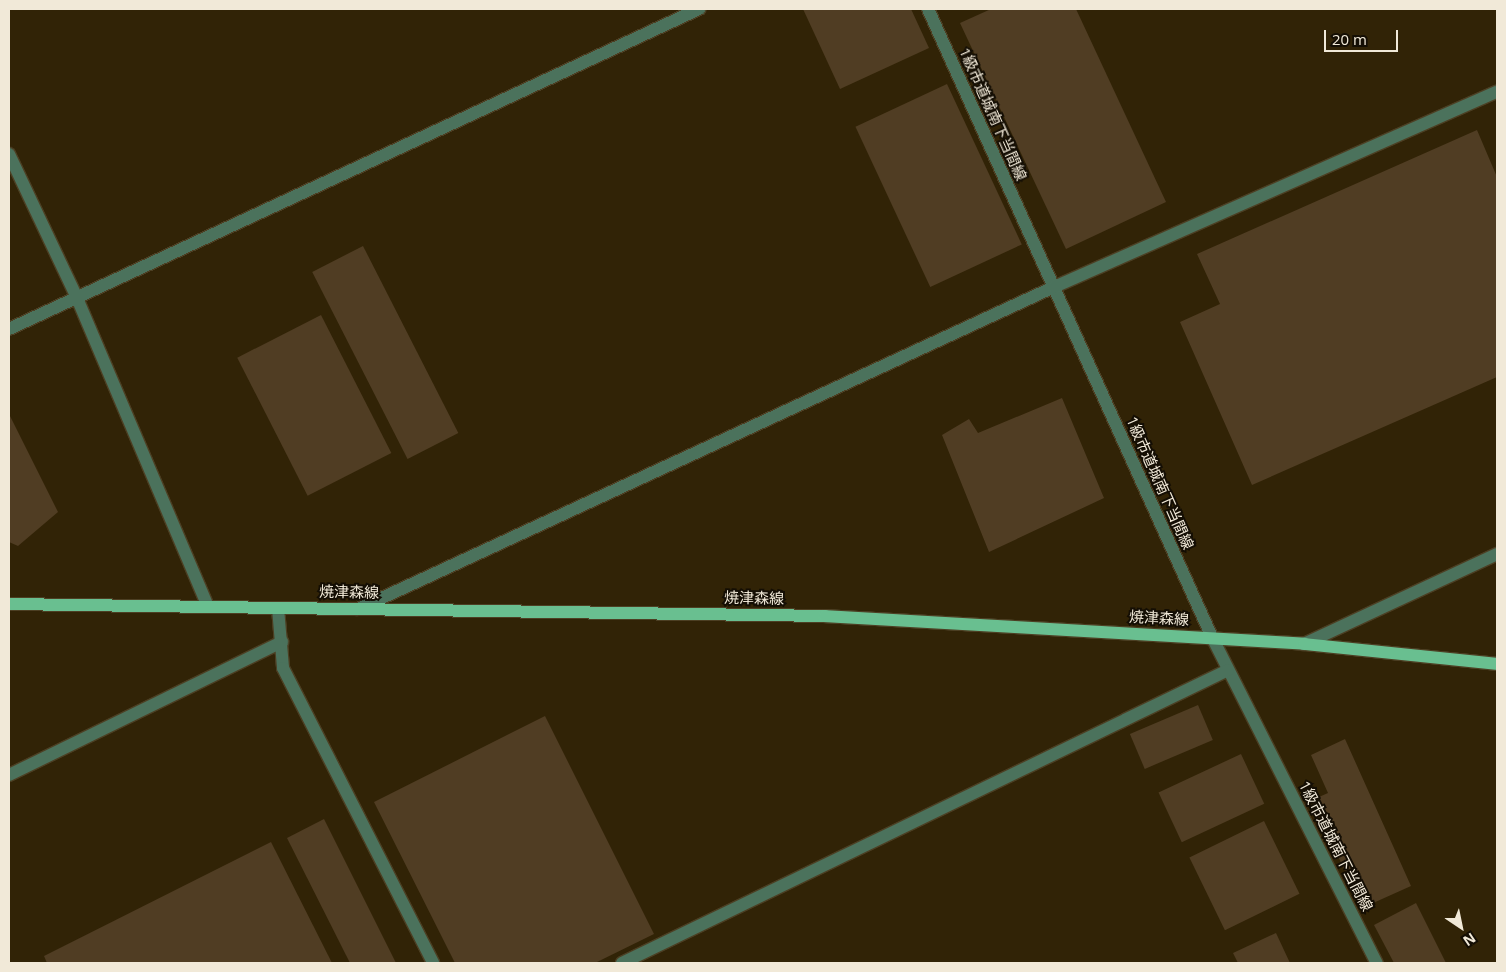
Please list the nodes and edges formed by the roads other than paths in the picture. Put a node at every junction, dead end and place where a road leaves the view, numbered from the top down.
1 (699, 9) edge
2 (928, 9) edge
3 (1497, 92) edge
4 (9, 154) edge
5 (1054, 287) junction
6 (76, 298) junction
7 (9, 329) edge
8 (1497, 554) edge
9 (9, 604) edge
10 (208, 606) junction
11 (278, 608) junction
12 (358, 609) junction
13 (1212, 637) junction
14 (282, 642) junction
15 (1304, 644) junction
16 (1497, 664) edge
17 (1228, 670) junction
18 (9, 775) edge
19 (433, 963) edge
20 (622, 963) edge
21 (1377, 963) edge

1 - 6 street
2 - 5 street, 1級市道城南下当間線
3 - 5 street
4 - 6 street
5 - 12 street
5 - 13 street, 1級市道城南下当間線
6 - 7 street
6 - 10 street
8 - 15 street
9 - 10 main road, 焼津森線
10 - 11 main road, 焼津森線
11 - 12 main road, 焼津森線
11 - 14 street
12 - 13 main road, 焼津森線
13 - 15 main road, 焼津森線
13 - 17 street, 1級市道城南下当間線
14 - 18 street
14 - 19 street
15 - 16 main road, 焼津森線
17 - 20 street
17 - 21 street, 1級市道城南下当間線

